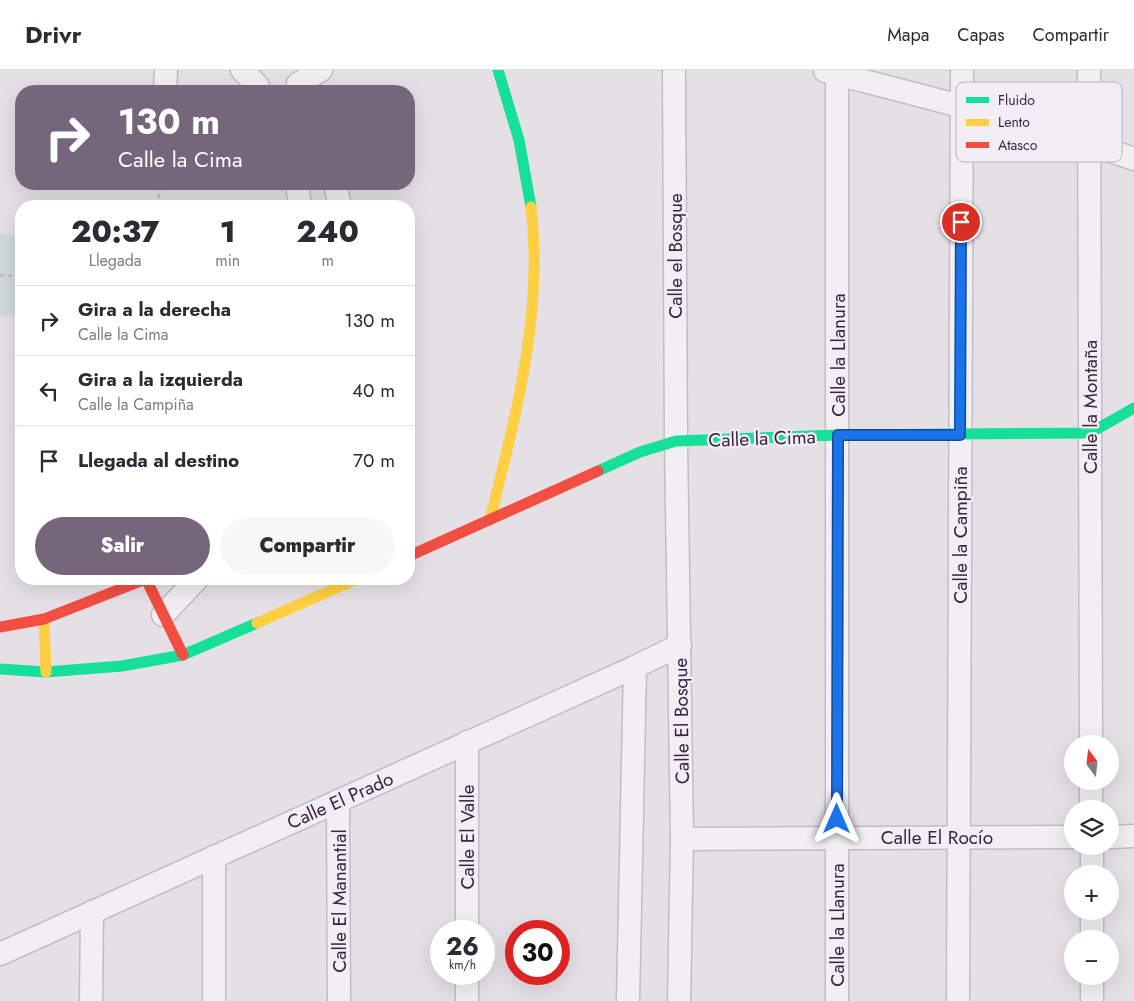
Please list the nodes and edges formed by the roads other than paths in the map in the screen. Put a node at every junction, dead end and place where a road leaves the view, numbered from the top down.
1 (166, 70) edge
2 (242, 70) edge
3 (320, 70) edge
4 (498, 70) edge
5 (674, 70) edge
6 (833, 71) edge
7 (296, 82) edge
8 (165, 85) edge
9 (256, 85) edge
10 (956, 104) edge
11 (1122, 155) edge
12 (1134, 159) edge
13 (962, 162) edge
14 (1089, 162) edge
15 (1134, 408) edge
16 (1090, 433) junction
17 (838, 435) junction
18 (960, 435) junction
19 (676, 441) junction
20 (490, 520) junction
21 (415, 553) edge
22 (131, 585) edge
23 (149, 585) edge
24 (190, 585) edge
25 (343, 585) edge
26 (163, 615) junction
27 (44, 619) junction
28 (0, 627) edge
29 (680, 645) junction
30 (183, 655) junction
31 (635, 667) junction
32 (0, 670) edge
33 (46, 672) junction
34 (1091, 735) edge
35 (467, 742) junction
36 (338, 801) junction
37 (1119, 836) edge
38 (1134, 836) edge
39 (959, 837) junction
40 (1064, 837) edge
41 (682, 838) junction
42 (837, 838) junction
43 (214, 857) junction
44 (92, 912) junction
45 (467, 920) edge
46 (0, 954) edge
47 (467, 985) edge
48 (1092, 985) edge
49 (91, 1001) edge
50 (214, 1001) edge
51 (339, 1001) edge
52 (467, 1001) edge
53 (628, 1001) edge
54 (679, 1001) edge
55 (837, 1001) edge
56 (958, 1001) edge
57 (1092, 1001) edge

1 - 8 street
2 - 9 street
3 - 7 street
4 - 20 main road
5 - 19 street, Calle el Bosque
6 - 10 street
6 - 17 street, Calle la Llanura
11 - 12 street
13 - 18 street, Calle la Campiña
14 - 16 street, Calle la Montaña
15 - 16 main road, Calle la Cima
16 - 18 main road, Calle la Cima
16 - 34 street, Calle la Montaña
17 - 18 main road, Calle la Cima
17 - 19 main road, Calle la Cima
17 - 42 street, Calle la Llanura
18 - 39 street, Calle la Campiña
19 - 20 main road, Calle la Cima
19 - 29 street, Calle El Bosque
20 - 21 main road, Calle la Cima
22 - 27 main road
23 - 26 main road
24 - 26 street
25 - 30 main road
26 - 30 main road
27 - 28 main road
27 - 33 main road
29 - 31 street, Calle El Prado
29 - 41 street, Calle El Bosque
30 - 33 main road
31 - 35 street, Calle El Prado
31 - 53 street
32 - 33 main road
35 - 36 street, Calle El Prado
35 - 45 street, Calle El Valle
36 - 43 street, Calle El Prado
36 - 51 street, Calle El Manantial
37 - 38 street
39 - 40 street, Calle El Rocío
39 - 42 street, Calle El Rocío
39 - 56 street, Calle la Campiña
41 - 42 street, Calle El Rocío
41 - 54 street, Calle El Bosque
42 - 55 street, Calle la Llanura
43 - 44 street, Calle El Prado
43 - 50 street
44 - 46 street, Calle El Prado
44 - 49 street
47 - 52 street
48 - 57 street

